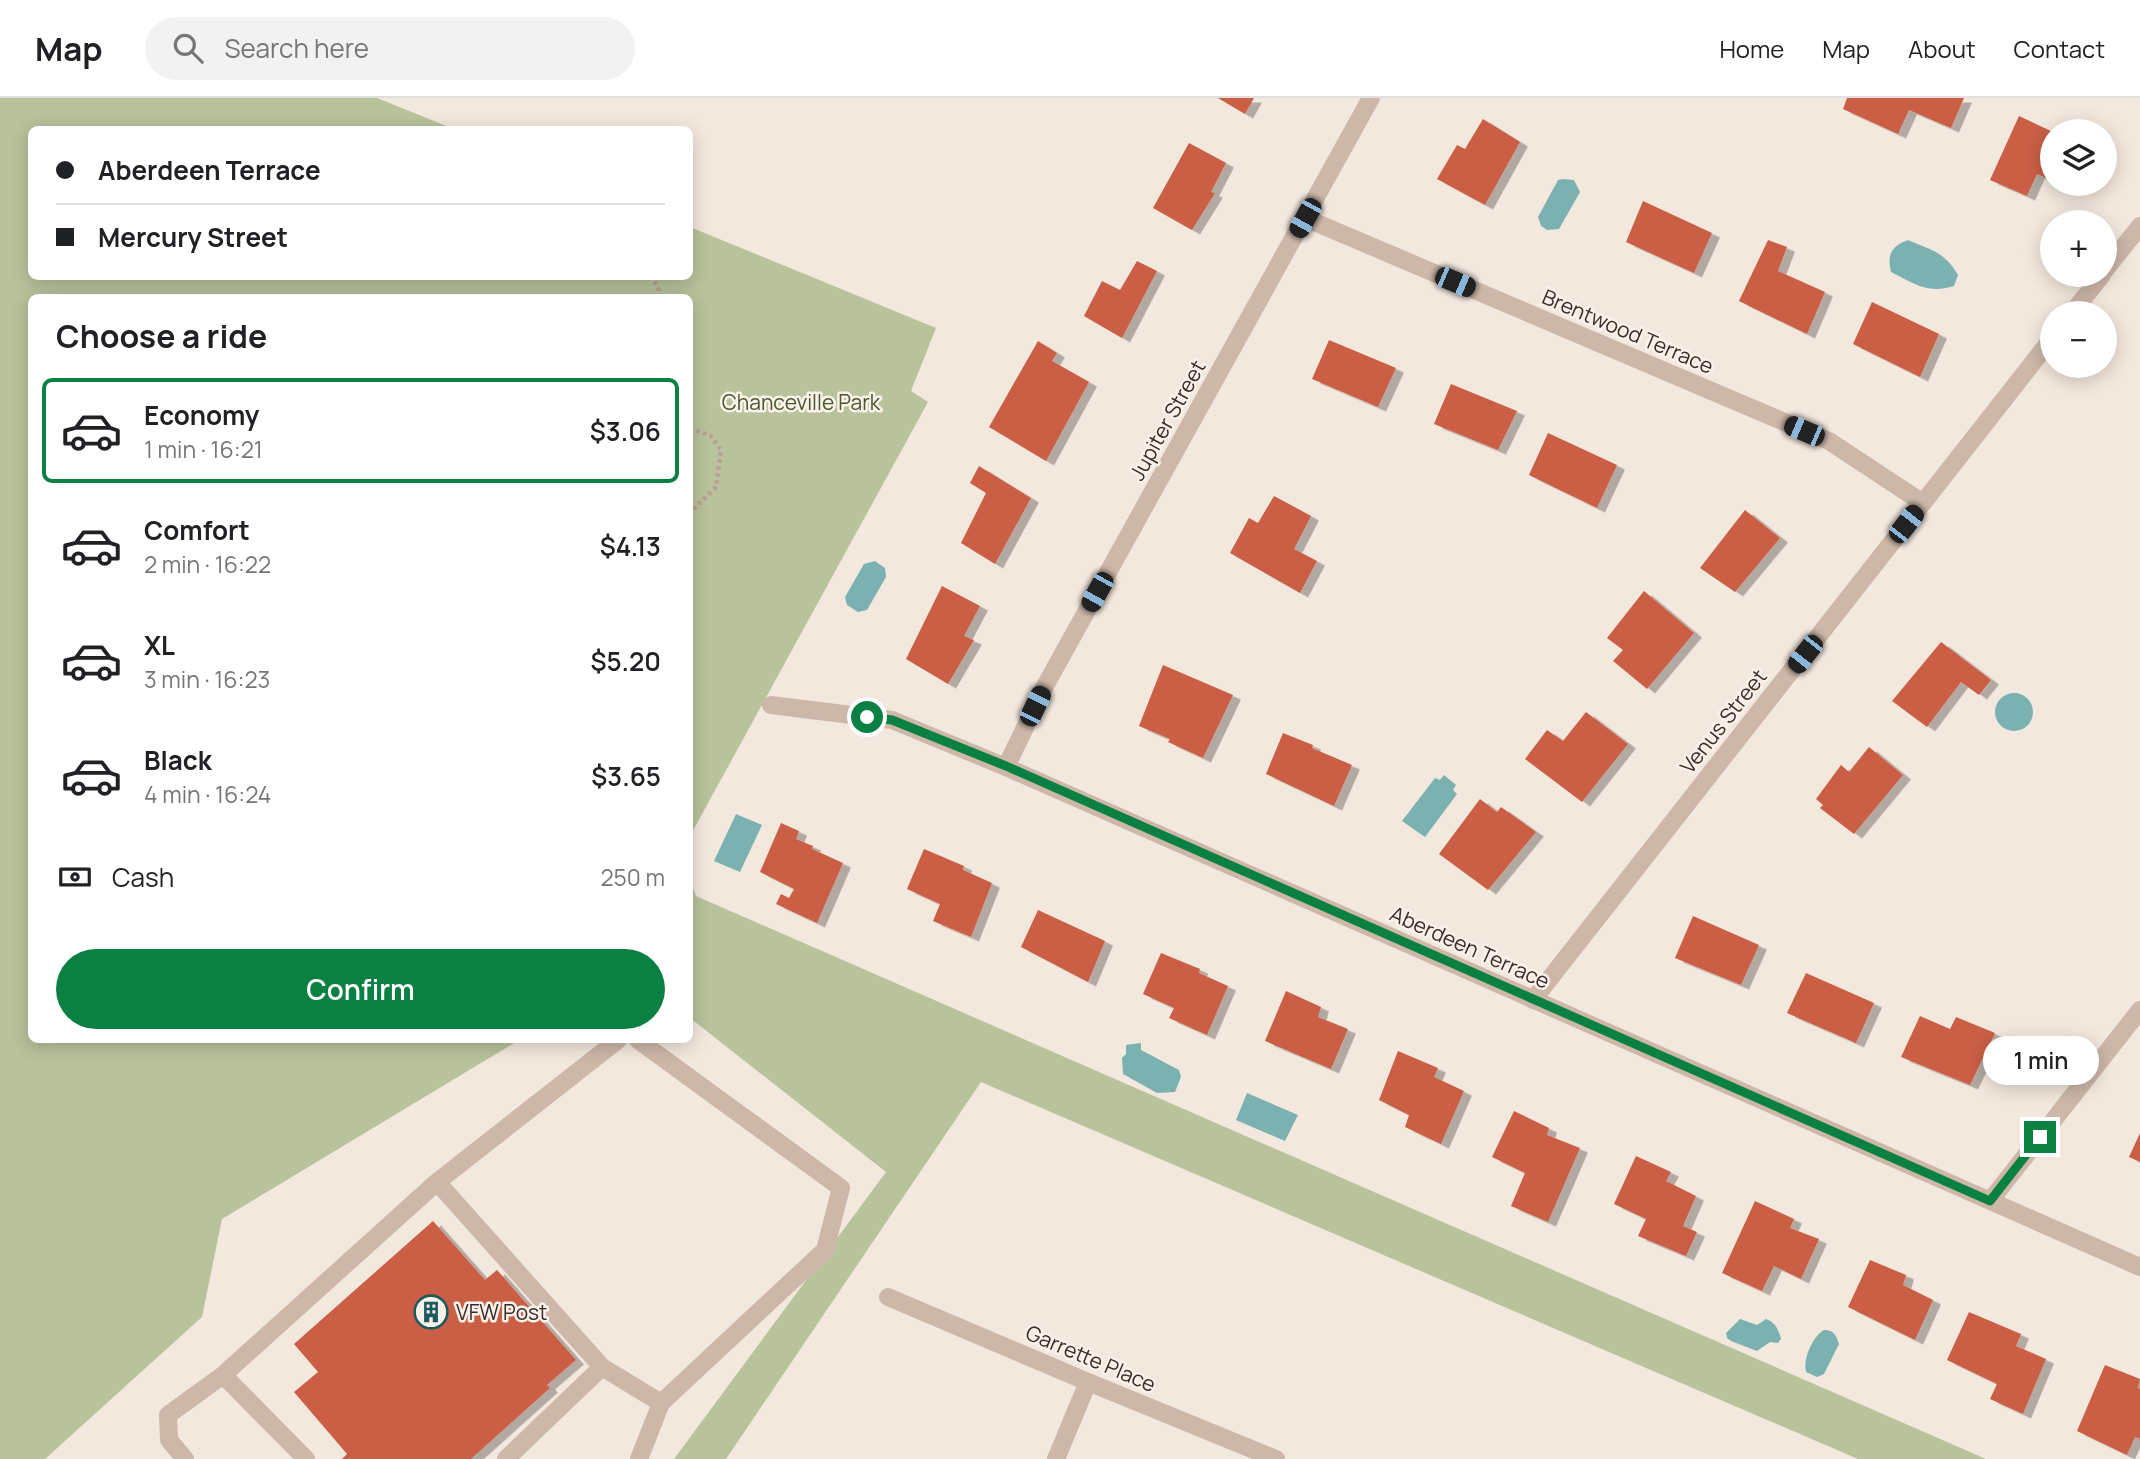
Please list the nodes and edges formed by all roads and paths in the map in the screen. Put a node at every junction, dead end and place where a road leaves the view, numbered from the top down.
1 (1371, 98) edge
2 (1305, 218) junction
3 (2140, 226) edge
4 (2117, 255) edge
5 (2092, 287) edge
6 (2081, 301) edge
7 (2040, 354) edge
8 (693, 429) edge
9 (1923, 503) junction
10 (693, 510) edge
11 (771, 705) dead end
12 (1006, 766) junction
13 (1533, 1000) junction
14 (2140, 1010) edge
15 (614, 1043) edge
16 (642, 1043) edge
17 (437, 1182) junction
18 (1990, 1201) junction
19 (2140, 1267) edge
20 (888, 1297) dead end
21 (602, 1367) junction
22 (223, 1375) junction
23 (1088, 1382) junction
24 (661, 1403) junction
25 (185, 1459) edge
26 (306, 1459) edge
27 (506, 1459) edge
28 (639, 1459) edge
29 (1056, 1459) edge
30 (1276, 1459) edge

1 - 2 street, Jupiter Street
2 - 9 street, Brentwood Terrace
2 - 12 street, Jupiter Street
3 - 4 street
5 - 6 street
7 - 9 street, Venus Street
8 - 10 path
9 - 13 street, Venus Street
11 - 12 street, Aberdeen Terrace
12 - 13 street, Aberdeen Terrace
13 - 18 street, Aberdeen Terrace
14 - 18 street
15 - 17 street
16 - 24 street
17 - 21 street
17 - 22 street
18 - 19 street, Aberdeen Terrace
20 - 23 street, Garrette Place
21 - 24 street
21 - 27 street
22 - 25 street
22 - 26 street
23 - 29 street
23 - 30 street, Garrette Place
24 - 28 street

